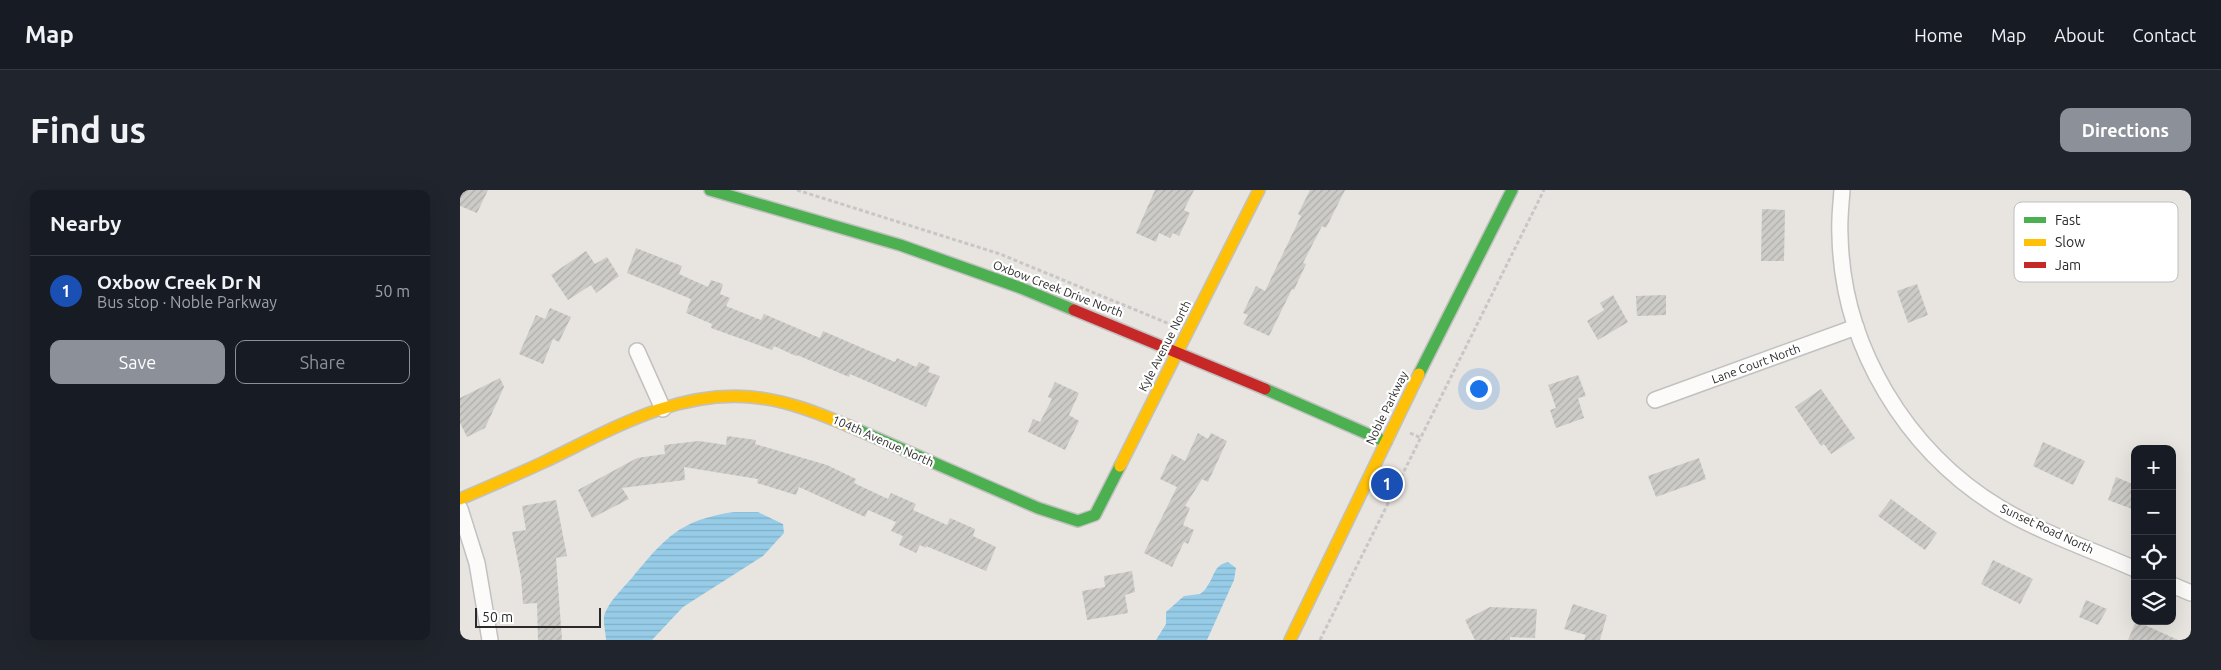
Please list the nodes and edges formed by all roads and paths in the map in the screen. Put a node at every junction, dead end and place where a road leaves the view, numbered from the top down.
1 (710, 190) edge
2 (797, 190) edge
3 (1259, 190) edge
4 (1512, 190) edge
5 (1544, 190) edge
6 (1842, 190) edge
7 (1171, 324) dead end
8 (1856, 327) junction
9 (637, 351) dead end
10 (1176, 351) junction
11 (1655, 400) dead end
12 (663, 409) junction
13 (1386, 442) junction
14 (460, 499) edge
15 (460, 509) edge
16 (1096, 515) joint
17 (2131, 567) edge
18 (2176, 587) edge
19 (2191, 593) edge
20 (490, 640) edge
21 (1290, 640) edge
22 (1320, 640) edge

1 - 10 street, Oxbow Creek Drive North
2 - 7 path
3 - 10 street, Kyle Avenue North
4 - 13 street, Noble Parkway
5 - 22 path
6 - 8 street, Sunset Road North
8 - 11 street, Lane Court North
8 - 17 street, Sunset Road North
9 - 12 street
10 - 13 street, Oxbow Creek Drive North
10 - 16 street, Kyle Avenue North
12 - 14 street, 104th Avenue North
12 - 16 street, 104th Avenue North
13 - 21 street, Noble Parkway
15 - 20 street
18 - 19 street

